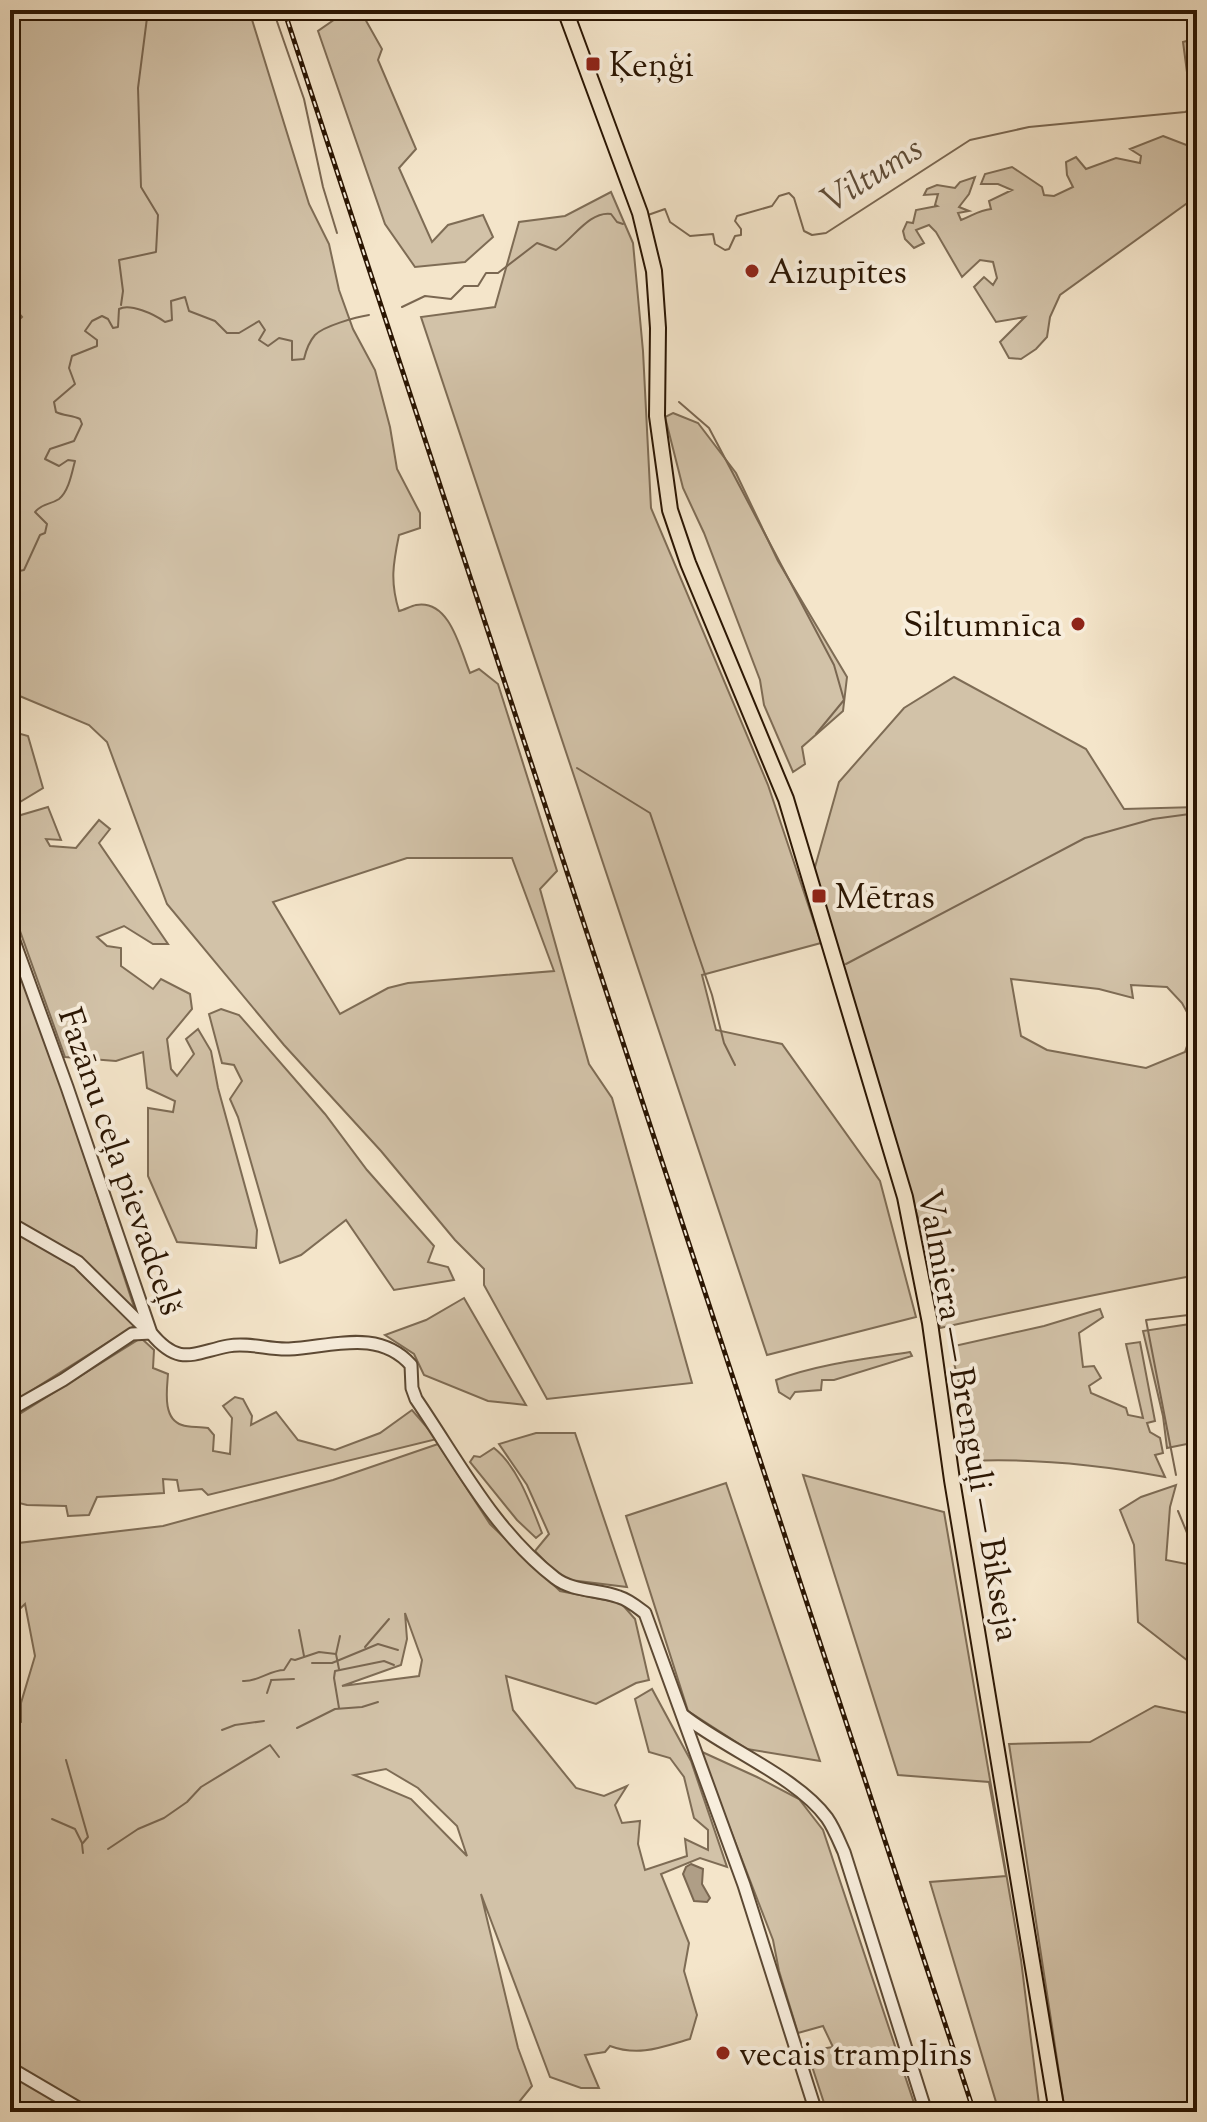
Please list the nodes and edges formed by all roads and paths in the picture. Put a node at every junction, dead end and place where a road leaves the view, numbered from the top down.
1 (565, 10) edge
2 (10, 930) edge
3 (10, 1223) edge
4 (151, 1333) junction
5 (10, 1410) edge
6 (684, 1716) junction
7 (10, 2068) edge
8 (85, 2112) edge
9 (816, 2112) edge
10 (926, 2112) edge
11 (1057, 2112) edge

1 - 11 main road, Valmiera — Brenguļi — Bikseja
2 - 4 street, Fazānu ceļa pievadceļš
3 - 4 street
4 - 5 street
4 - 6 street, Fazānu ceļa pievadceļš
6 - 9 street, Fazānu ceļa pievadceļš
6 - 10 street
7 - 8 street

